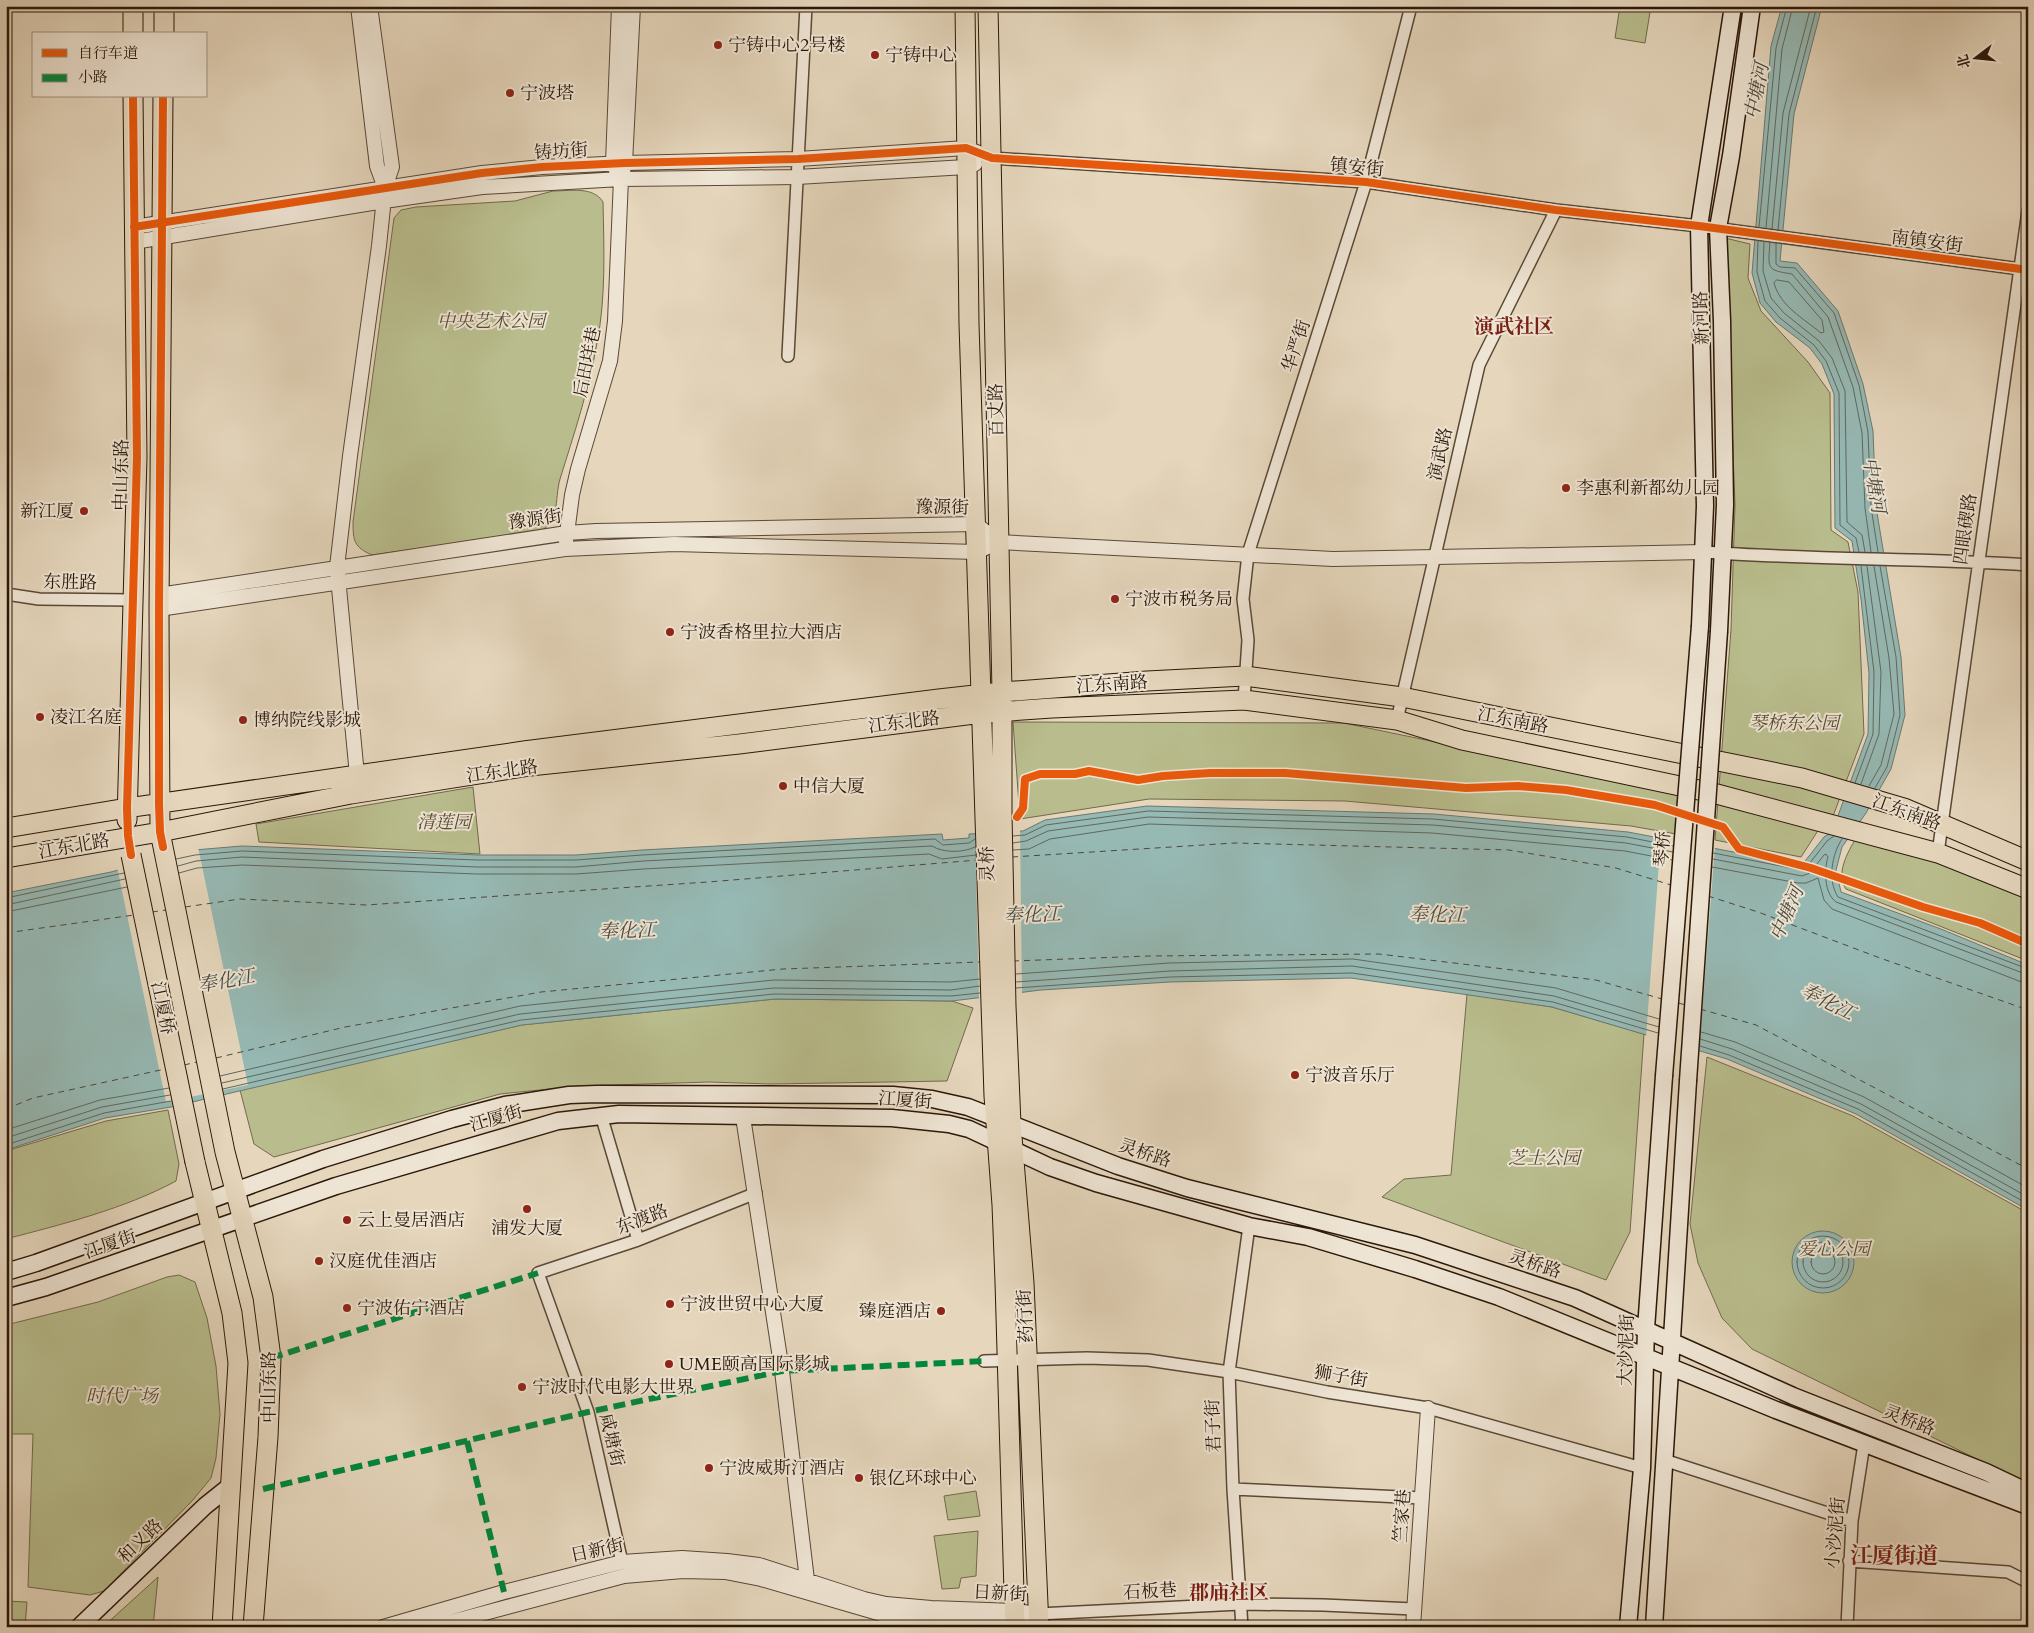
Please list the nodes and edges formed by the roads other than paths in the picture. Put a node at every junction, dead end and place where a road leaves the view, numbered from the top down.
1 (133, 6) edge
2 (164, 6) edge
3 (358, 6) edge
4 (370, 6) edge
5 (619, 6) edge
6 (633, 6) edge
7 (806, 6) edge
8 (965, 6) edge
9 (988, 6) edge
10 (1411, 6) edge
11 (1732, 6) edge
12 (1752, 6) edge
13 (133, 32) edge
14 (164, 32) edge
15 (133, 98) edge
16 (164, 98) edge
17 (966, 158) junction
18 (992, 158) junction
19 (798, 159) junction
20 (619, 163) junction
21 (797, 176) junction
22 (621, 179) junction
23 (1366, 182) junction
24 (384, 194) junction
25 (1556, 210) junction
26 (2028, 211) edge
27 (1698, 226) junction
28 (1718, 228) junction
29 (163, 230) junction
30 (134, 235) junction
31 (2023, 269) edge
32 (788, 356) dead end
33 (976, 524) junction
34 (568, 533) junction
35 (998, 542) junction
36 (565, 549) junction
37 (977, 552) junction
38 (1704, 552) junction
39 (1248, 554) junction
40 (1723, 554) junction
41 (1434, 558) junction
42 (1978, 562) junction
43 (2028, 565) edge
44 (337, 568) junction
45 (338, 582) junction
46 (6, 594) edge
47 (132, 600) junction
48 (159, 602) junction
49 (1700, 626) joint
50 (1245, 676) junction
51 (1002, 692) junction
52 (1402, 697) junction
53 (1244, 700) junction
54 (982, 704) junction
55 (1002, 711) junction
56 (1397, 720) junction
57 (357, 775) junction
58 (159, 804) junction
59 (127, 808) junction
60 (994, 812) junction
61 (1942, 824) junction
62 (6, 828) edge
63 (162, 839) junction
64 (129, 846) junction
65 (1938, 853) junction
66 (6, 858) edge
67 (2028, 862) edge
68 (2028, 889) edge
69 (998, 1007) joint
70 (1664, 1076) joint
71 (601, 1115) junction
72 (743, 1117) junction
73 (1003, 1121) junction
74 (1005, 1145) junction
75 (226, 1152) joint
76 (195, 1162) joint
77 (236, 1191) junction
78 (756, 1193) junction
79 (206, 1202) junction
80 (243, 1218) junction
81 (1250, 1226) junction
82 (212, 1228) junction
83 (638, 1240) junction
84 (6, 1272) edge
85 (538, 1273) joint
86 (6, 1298) edge
87 (1646, 1329) junction
88 (1671, 1340) junction
89 (1645, 1356) junction
90 (1027, 1359) junction
91 (1008, 1360) junction
92 (984, 1361) dead end
93 (1669, 1366) junction
94 (1229, 1372) junction
95 (1428, 1408) junction
96 (1864, 1444) junction
97 (1664, 1460) junction
98 (1642, 1468) junction
99 (230, 1486) junction
100 (1233, 1489) junction
101 (2028, 1492) edge
102 (1422, 1498) junction
103 (2028, 1506) edge
104 (1852, 1521) junction
105 (1849, 1561) junction
106 (622, 1562) junction
107 (807, 1580) junction
108 (2028, 1582) edge
109 (1240, 1604) junction
110 (1414, 1608) junction
111 (1038, 1620) edge
112 (1015, 1621) edge
113 (79, 1627) edge
114 (222, 1627) edge
115 (253, 1627) edge
116 (383, 1627) edge
117 (432, 1627) edge
118 (1242, 1627) edge
119 (1413, 1627) edge
120 (1628, 1627) edge
121 (1654, 1627) edge
122 (1847, 1627) edge

1 - 13 main road
2 - 14 main road
3 - 24 street
4 - 24 street
5 - 20 street, 后田垟巷
6 - 20 street, 后田垟巷
7 - 19 street
8 - 17 main road, 百丈路
9 - 18 main road, 百丈路
10 - 23 street, 华严街
11 - 27 main road, 新河路
12 - 28 main road, 新河路
15 - 30 main road, 中山东路
16 - 29 main road
17 - 18 street, 铸坊街
17 - 19 street, 铸坊街
17 - 21 street, 铸坊街
17 - 33 main road, 百丈路
18 - 23 street, 镇安街
18 - 35 main road, 百丈路
19 - 20 street, 铸坊街
19 - 21 street
20 - 22 street, 后田垟巷
20 - 24 street, 铸坊街
21 - 22 street, 铸坊街
21 - 32 street
22 - 24 street, 铸坊街
22 - 34 street, 后田垟巷
23 - 25 street, 镇安街
23 - 39 street, 华严街
24 - 29 street, 铸坊街
24 - 44 street
25 - 27 street, 镇安街
25 - 41 street, 演武路
26 - 31 street, 四眼碶路
27 - 28 street, 镇安街
27 - 38 main road, 新河路
28 - 31 street, 南镇安街
28 - 40 main road, 新河路
29 - 30 street, 铸坊街
29 - 48 main road
30 - 47 main road, 中山东路
31 - 42 street, 四眼碶路
33 - 34 street, 豫源街
33 - 35 street, 豫源街
33 - 37 main road, 百丈路
34 - 36 street, 后田垟巷
34 - 44 street, 豫源街
35 - 37 street, 豫源街
35 - 39 street
35 - 51 main road, 百丈路
36 - 37 street, 豫源街
36 - 45 street, 豫源街
37 - 54 main road, 百丈路
38 - 40 street
38 - 41 street
38 - 49 main road, 新河路
39 - 41 street
39 - 50 street, 华严街
40 - 42 street
40 - 88 main road, 新河路, bridge
41 - 52 street, 演武路
42 - 43 street
42 - 61 street, 四眼碶路
44 - 45 street
44 - 48 street, 豫源街
45 - 48 street, 豫源街
45 - 57 street
46 - 47 street, 东胜路
47 - 59 main road, 中山东路
48 - 58 main road
49 - 70 main road, 琴桥, bridge
50 - 51 main road, 江东南路
50 - 52 main road, 江东南路
50 - 53 street, 华严街
51 - 54 main road, 江东南路
51 - 55 main road, 百丈路
52 - 56 street, 演武路
52 - 61 main road, 江东南路
53 - 55 main road, 江东南路
53 - 56 main road, 江东南路
54 - 55 main road, 江东北路
54 - 57 main road, 江东北路
54 - 60 main road, 百丈路
54 - 63 main road, 江东北路
55 - 60 main road, 百丈路
56 - 65 main road, 江东南路
57 - 58 main road, 江东北路
58 - 59 main road, 江东北路
58 - 63 main road
59 - 62 main road, 江东北路
59 - 64 main road, 中山东路
60 - 69 main road, 灵桥
61 - 65 street, 四眼碶路
61 - 67 main road, 江东南路
63 - 64 main road, 江东北路
63 - 75 main road, 江厦桥
64 - 66 main road, 江东北路
64 - 76 main road, 江厦桥, bridge
65 - 68 main road, 江东南路
69 - 73 main road, 药行街
70 - 87 main road, 大沙泥街
71 - 72 main road, 江厦街
71 - 80 main road, 江厦街
71 - 83 street
72 - 74 main road, 江厦街
72 - 78 street
73 - 74 main road, 药行街
73 - 77 main road, 江厦街
73 - 87 main road, 灵桥路
74 - 81 main road
74 - 90 main road, 药行街
74 - 91 main road, 药行街
75 - 77 main road, 中山东路
76 - 79 main road, 中山东路
77 - 79 main road, 江厦街
77 - 80 main road, 中山东路
78 - 83 street, 东渡路
78 - 107 street
79 - 82 main road, 中山东路
79 - 84 main road, 江厦街
80 - 82 main road, 江厦街
80 - 115 main road, 中山东路
81 - 89 main road
81 - 94 street, 君子街
82 - 86 main road, 江厦街
82 - 99 main road, 中山东路
83 - 85 street, 东渡路
85 - 106 street, 咸塘街
87 - 88 main road, 灵桥路
87 - 89 main road, 大沙泥街
88 - 93 main road
88 - 101 main road, 灵桥路
89 - 93 main road
89 - 98 main road, 大沙泥街
90 - 91 street, 狮子街
90 - 94 street, 狮子街
90 - 111 main road, 药行街
91 - 92 street, 狮子街
91 - 112 main road, 药行街
93 - 96 main road
93 - 97 main road
94 - 95 street, 狮子街
94 - 100 street, 君子街
95 - 98 street, 狮子街
95 - 102 street, 竺家巷
96 - 103 main road
96 - 104 street, 小沙泥街
97 - 104 street
97 - 121 main road
98 - 120 main road, 大沙泥街
99 - 113 main road, 和义路
99 - 114 main road, 中山东路
100 - 102 street
100 - 109 street, 君子街
102 - 110 street, 竺家巷
104 - 105 street, 小沙泥街
105 - 108 street
105 - 122 street, 小沙泥街
106 - 107 street, 日新街
106 - 116 street, 日新街
107 - 112 street, 日新街
109 - 110 street, 石板巷
109 - 111 street, 石板巷
109 - 118 street, 君子街
110 - 119 street, 竺家巷
111 - 112 street, 日新街
112 - 117 street, 日新街

